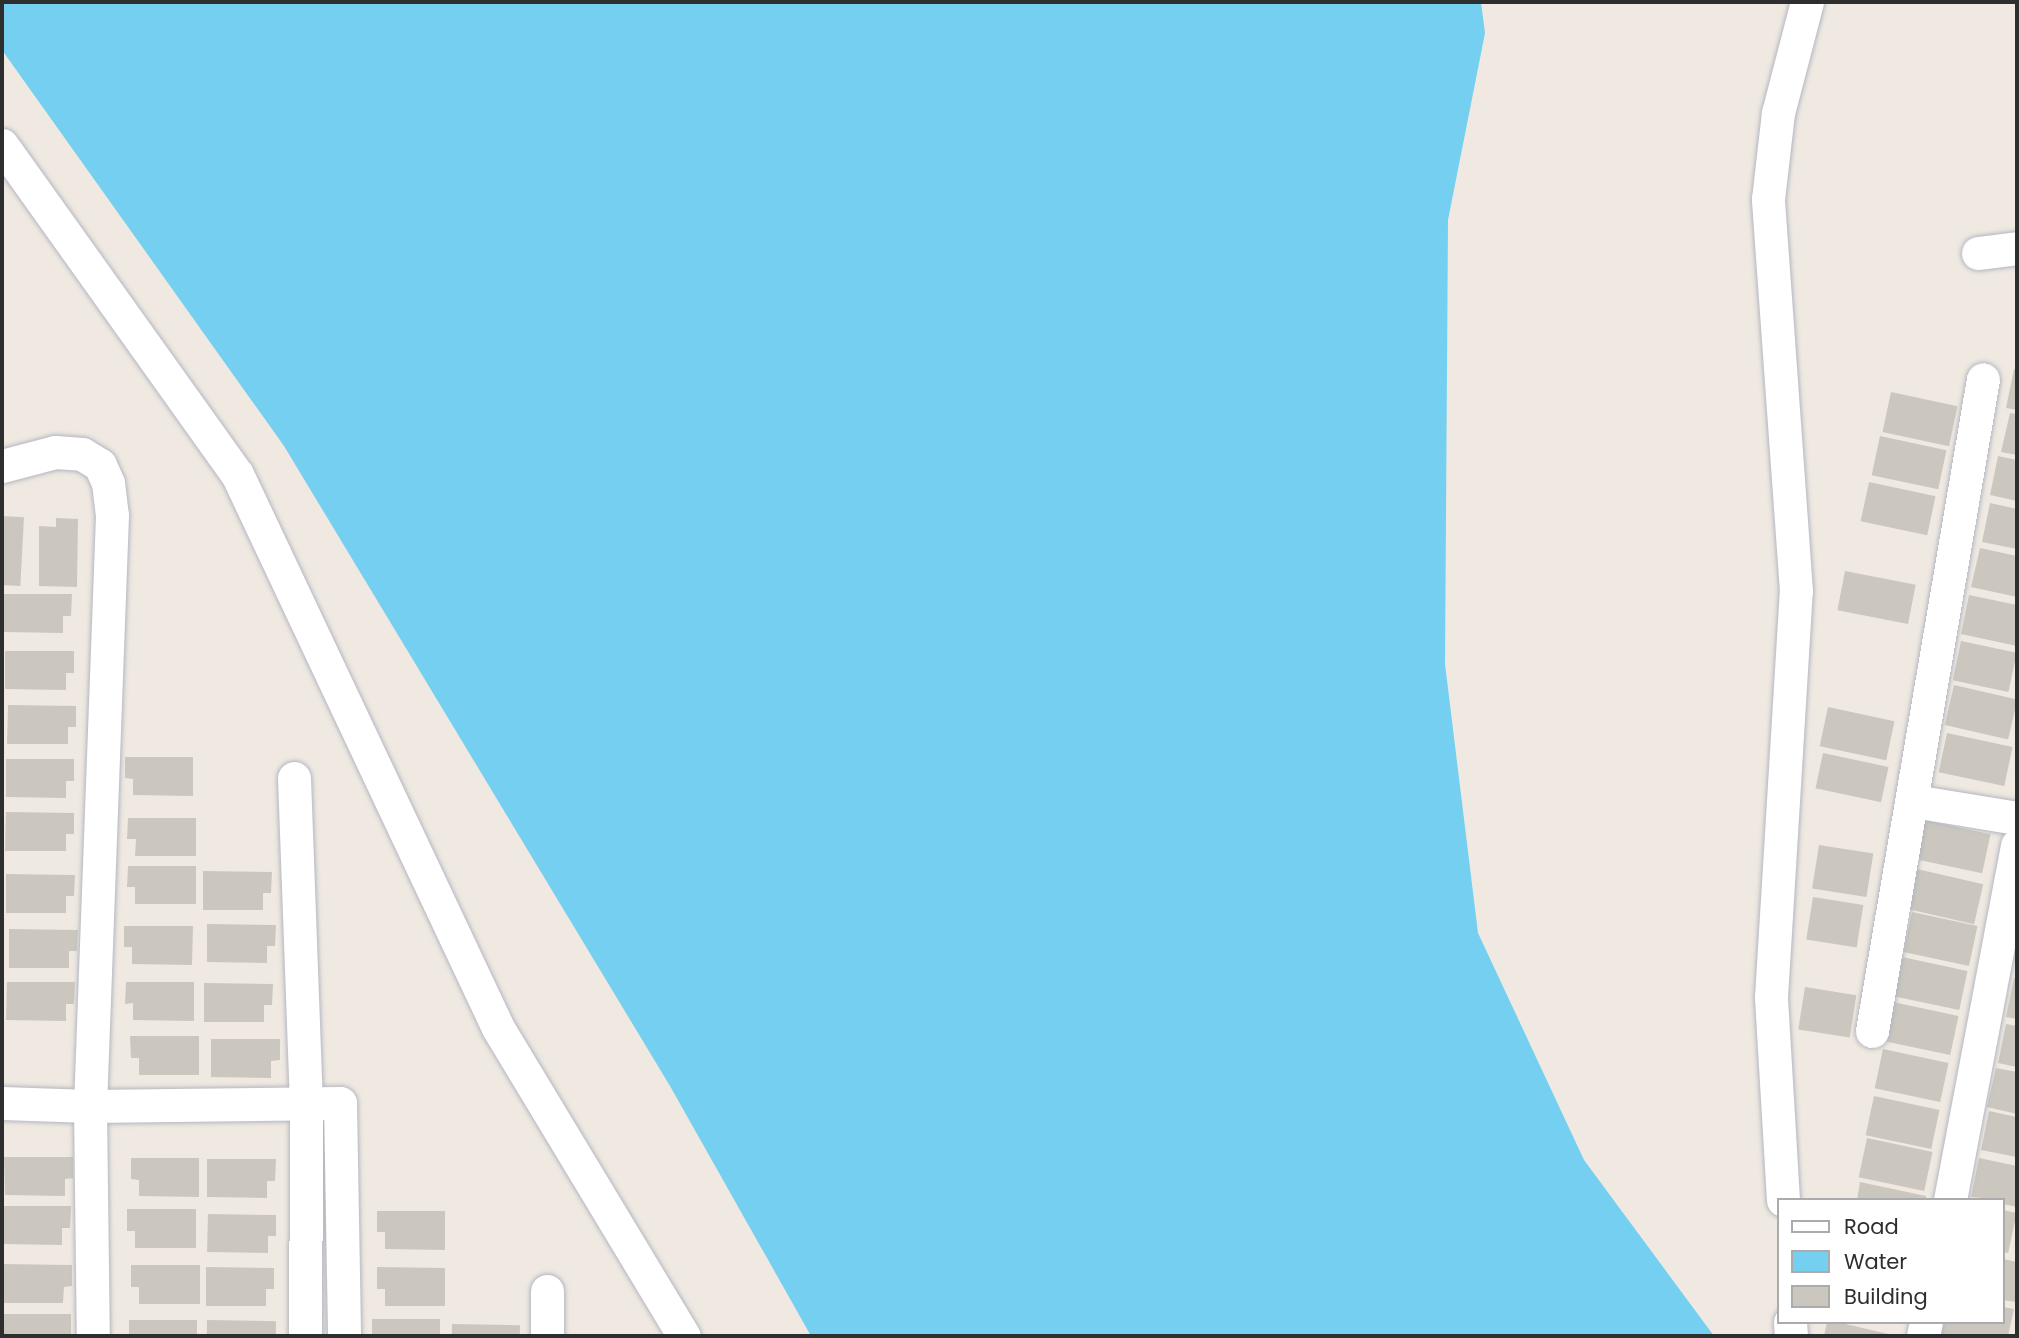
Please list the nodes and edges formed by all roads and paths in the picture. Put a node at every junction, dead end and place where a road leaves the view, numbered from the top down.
1 (1807, 2) edge
2 (2, 145) edge
3 (2017, 248) edge
4 (1978, 253) dead end
5 (1983, 379) dead end
6 (2, 466) edge
7 (294, 778) dead end
8 (1913, 801) junction
9 (2017, 818) edge
10 (2017, 845) edge
11 (1872, 1031) dead end
12 (2, 1103) edge
13 (306, 1104) junction
14 (90, 1106) junction
15 (1783, 1198) edge
16 (1950, 1198) edge
17 (547, 1291) dead end
18 (93, 1336) edge
19 (305, 1336) edge
20 (344, 1336) edge
21 (547, 1336) edge
22 (684, 1336) edge

1 - 15 street
2 - 22 street
3 - 4 street
5 - 8 street
6 - 14 street
7 - 13 street
8 - 9 street
8 - 11 street
10 - 16 street
12 - 14 street
13 - 14 street
13 - 19 street
13 - 20 street
14 - 18 street
17 - 21 street

